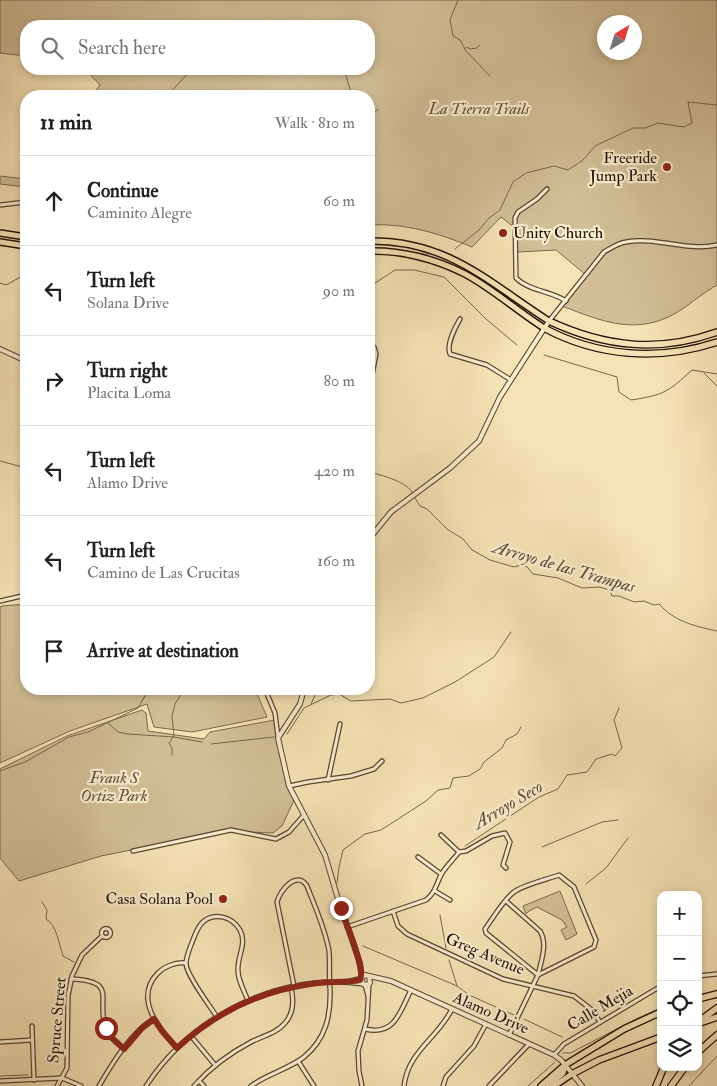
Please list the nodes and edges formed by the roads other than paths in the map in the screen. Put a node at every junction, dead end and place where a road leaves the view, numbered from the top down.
1 (547, 189) dead end
2 (20, 203) edge
3 (0, 205) edge
4 (0, 233) edge
5 (20, 235) edge
6 (0, 242) edge
7 (375, 243) edge
8 (20, 245) edge
9 (717, 245) edge
10 (375, 251) edge
11 (566, 301) junction
12 (460, 319) dead end
13 (549, 321) junction
14 (544, 328) junction
15 (717, 332) edge
16 (717, 342) edge
17 (0, 349) edge
18 (20, 358) edge
19 (511, 380) junction
20 (375, 532) edge
21 (20, 596) edge
22 (0, 601) edge
23 (267, 695) edge
24 (302, 695) edge
25 (340, 724) dead end
26 (278, 738) junction
27 (382, 761) dead end
28 (328, 780) junction
29 (289, 786) junction
30 (304, 815) junction
31 (441, 835) dead end
32 (133, 851) dead end
33 (460, 852) junction
34 (418, 857) dead end
35 (506, 868) dead end
36 (441, 874) junction
37 (435, 891) junction
38 (450, 900) dead end
39 (506, 901) junction
40 (393, 911) junction
41 (347, 927) junction
42 (102, 936) dead end
43 (186, 963) junction
44 (360, 963) junction
45 (717, 974) edge
46 (538, 975) junction
47 (368, 976) junction
48 (702, 976) edge
49 (362, 978) junction
50 (71, 979) junction
51 (379, 979) junction
52 (330, 982) junction
53 (350, 982) junction
54 (367, 984) junction
55 (292, 987) junction
56 (532, 987) junction
57 (657, 988) edge
58 (410, 990) junction
59 (717, 994) edge
60 (702, 998) edge
61 (248, 1001) junction
62 (717, 1008) edge
63 (452, 1009) junction
64 (657, 1014) edge
65 (217, 1017) junction
66 (717, 1017) edge
67 (154, 1019) junction
68 (702, 1019) edge
69 (600, 1022) junction
70 (702, 1022) edge
71 (486, 1024) junction
72 (32, 1026) dead end
73 (365, 1029) junction
74 (509, 1035) junction
75 (191, 1036) junction
76 (717, 1036) edge
77 (657, 1038) edge
78 (32, 1040) junction
79 (0, 1042) edge
80 (529, 1044) junction
81 (177, 1048) junction
82 (124, 1049) junction
83 (702, 1049) edge
84 (554, 1055) junction
85 (298, 1061) junction
86 (215, 1065) junction
87 (565, 1065) junction
88 (662, 1071) edge
89 (682, 1071) edge
90 (572, 1074) junction
91 (62, 1078) junction
92 (22, 1080) junction
93 (34, 1080) junction
94 (0, 1081) edge
95 (199, 1081) junction
96 (20, 1086) edge
97 (57, 1086) edge
98 (82, 1086) edge
99 (100, 1086) edge
100 (146, 1086) edge
101 (194, 1086) edge
102 (204, 1086) edge
103 (251, 1086) edge
104 (314, 1086) edge
105 (362, 1086) edge
106 (404, 1086) edge
107 (442, 1086) edge
108 (489, 1086) edge
109 (541, 1086) edge
110 (548, 1086) edge
111 (554, 1086) edge
112 (582, 1086) edge
113 (656, 1086) edge
114 (671, 1086) edge

1 - 11 street
2 - 3 street
4 - 5 highway
6 - 8 highway
7 - 13 highway
9 - 11 street
10 - 14 highway
11 - 13 street
12 - 19 street
13 - 14 street
13 - 15 highway
14 - 16 highway
14 - 19 street
17 - 18 street
19 - 20 street
21 - 22 street
23 - 26 street
24 - 26 street
25 - 28 street
26 - 29 street
27 - 28 street
28 - 29 street
29 - 30 street
30 - 32 street
30 - 41 street
31 - 33 street
33 - 35 street
33 - 36 street
34 - 36 street
36 - 37 street
37 - 38 street
37 - 40 street
39 - 46 street
39 - 46 street
39 - 46 street
40 - 41 street
40 - 56 street, Greg Avenue
41 - 44 street
42 - 50 street, Spruce Street
43 - 61 street
43 - 65 street
43 - 67 street
44 - 47 street
44 - 49 street
45 - 48 street
46 - 56 street
47 - 49 street
47 - 51 street, Alamo Drive
47 - 54 street
49 - 53 street
49 - 54 street
50 - 82 street
50 - 91 street, Spruce Street
51 - 54 street
51 - 58 street, Alamo Drive
52 - 53 street
52 - 55 street
52 - 55 street
52 - 85 street
53 - 54 street
54 - 73 street
55 - 61 street
55 - 86 street
56 - 69 street, Greg Avenue
56 - 74 street
57 - 69 street, Calle Mejia
58 - 63 street, Alamo Drive
58 - 73 street
59 - 60 highway
61 - 65 street
62 - 68 highway
63 - 71 street, Alamo Drive
63 - 106 street
64 - 87 highway
65 - 75 street
66 - 70 highway
67 - 81 street
67 - 82 street
69 - 84 street, Calle Mejia
71 - 74 street, Alamo Drive
71 - 107 street
72 - 78 street
73 - 105 street
74 - 80 street, Alamo Drive
75 - 81 street
75 - 86 street
76 - 83 highway
77 - 90 highway
78 - 79 street
78 - 93 street
80 - 84 street, Alamo Drive
80 - 108 street
81 - 100 street
82 - 99 street
84 - 87 street, Alamo Drive
85 - 103 street
85 - 104 street
86 - 95 street
87 - 90 street, Alamo Drive
87 - 109 highway
87 - 110 highway
88 - 113 highway
89 - 114 highway
90 - 111 highway
90 - 112 street, Alamo Drive
91 - 93 street
91 - 97 street, Spruce Street
91 - 98 street
92 - 93 street
92 - 94 street
92 - 96 street
95 - 101 street
95 - 102 street

